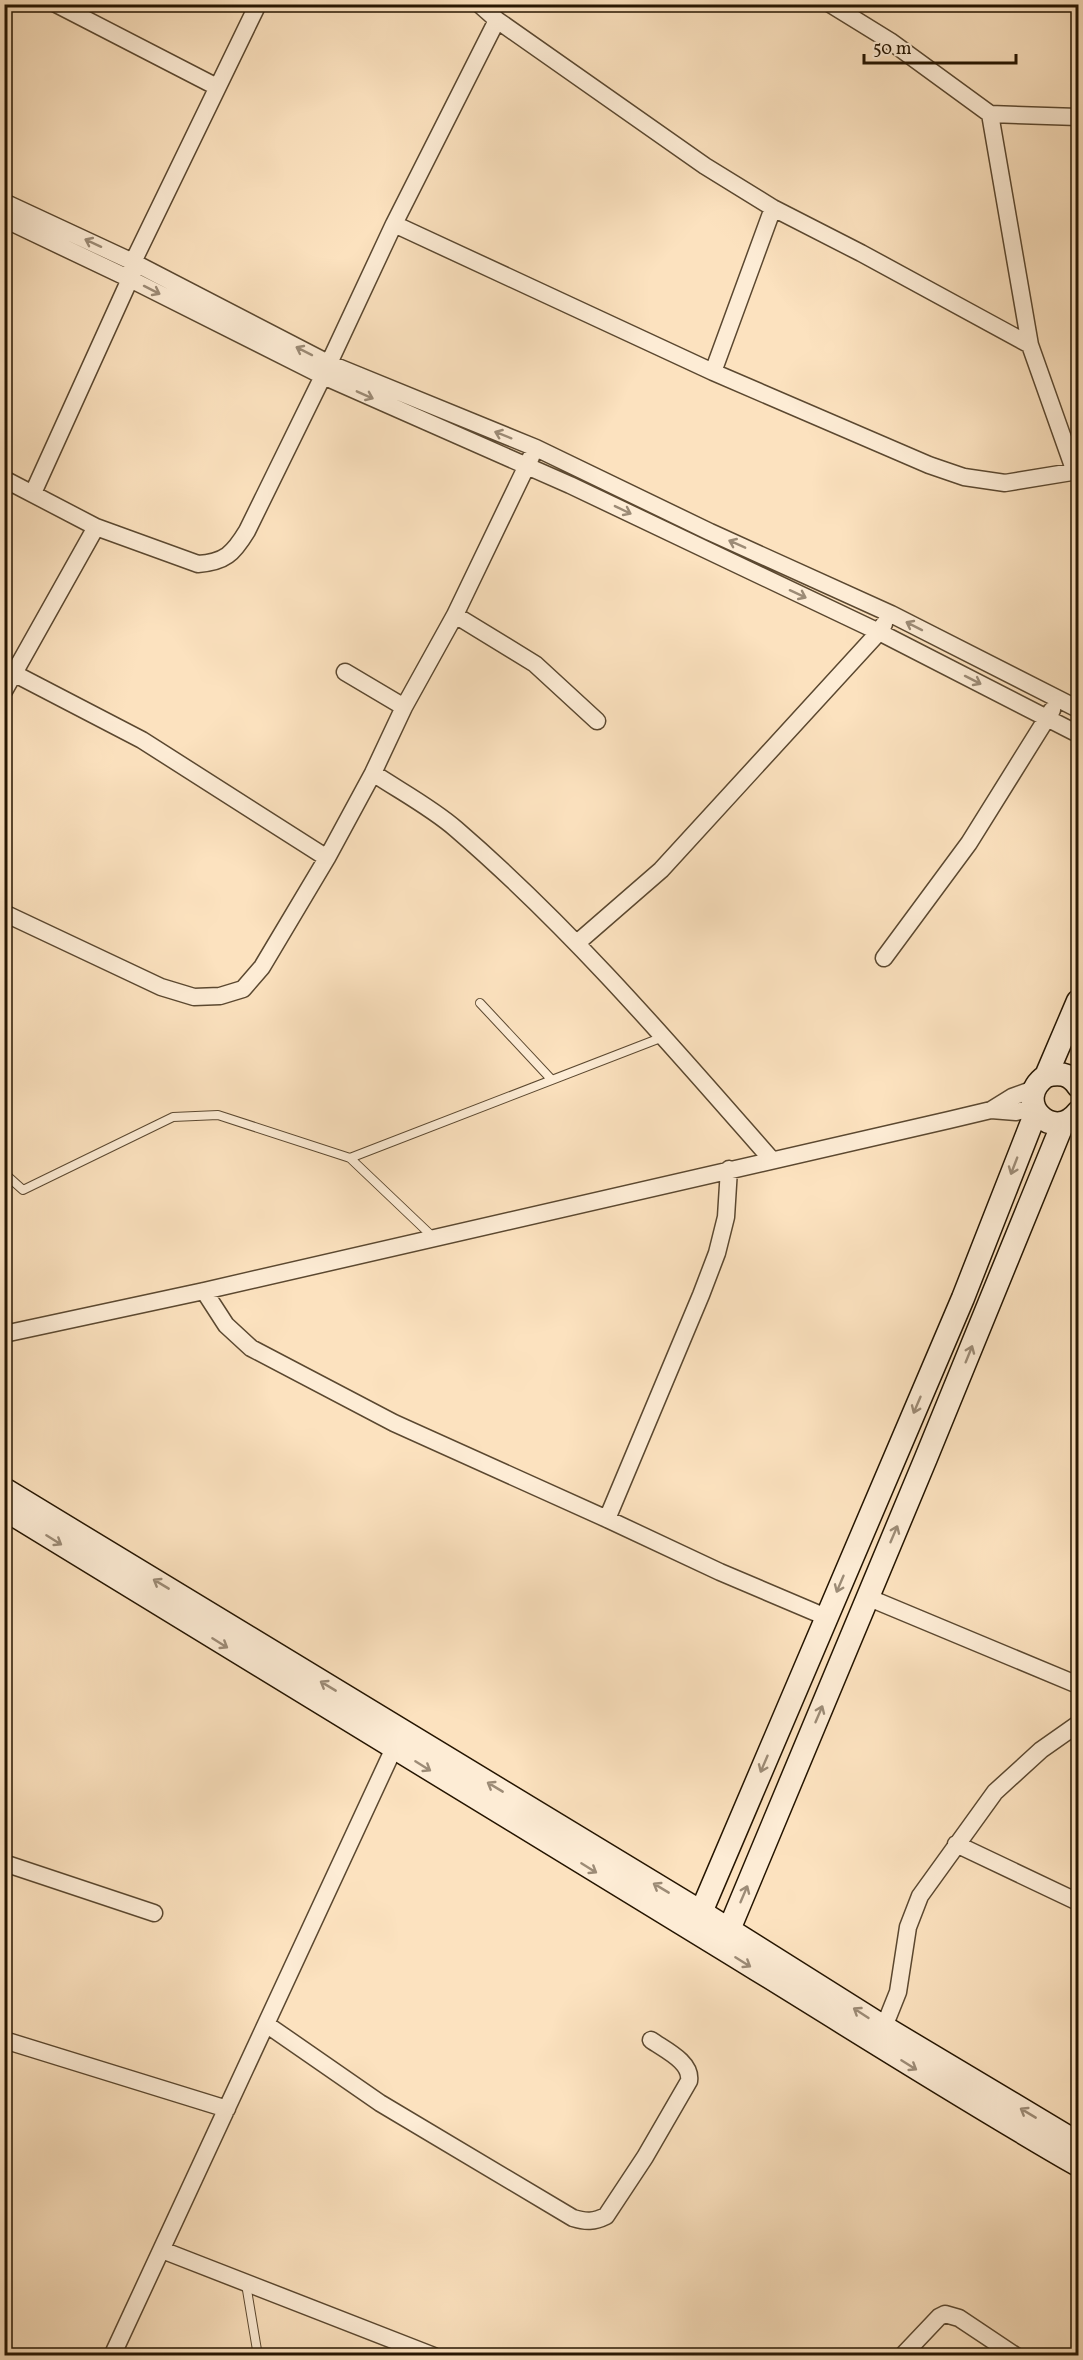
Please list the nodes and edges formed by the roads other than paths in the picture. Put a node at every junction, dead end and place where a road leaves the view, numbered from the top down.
1 (56, 4) edge
2 (258, 4) edge
3 (479, 4) edge
4 (830, 4) edge
5 (497, 20) junction
6 (217, 87) junction
7 (990, 114) junction
8 (1078, 117) edge
9 (4, 202) edge
10 (773, 208) junction
11 (4, 219) edge
12 (394, 224) junction
13 (131, 270) junction
14 (1030, 345) junction
15 (325, 370) junction
16 (713, 372) junction
17 (536, 448) junction
18 (526, 466) junction
19 (1077, 471) edge
20 (4, 479) edge
21 (33, 493) junction
22 (96, 527) junction
23 (891, 614) junction
24 (455, 615) junction
25 (879, 632) junction
26 (345, 672) dead end
27 (15, 674) junction
28 (4, 691) edge
29 (1059, 699) junction
30 (404, 707) junction
31 (1078, 709) edge
32 (1047, 718) junction
33 (597, 721) dead end
34 (1078, 734) edge
35 (373, 773) junction
36 (327, 858) junction
37 (4, 913) edge
38 (577, 943) junction
39 (884, 958) dead end
40 (1078, 1001) edge
41 (480, 1003) dead end
42 (664, 1037) junction
43 (551, 1079) junction
44 (1078, 1083) edge
45 (1037, 1096) junction
46 (1073, 1118) edge
47 (350, 1158) junction
48 (771, 1159) junction
49 (729, 1169) junction
50 (4, 1173) edge
51 (433, 1237) junction
52 (204, 1291) junction
53 (4, 1334) edge
54 (4, 1489) edge
55 (4, 1509) edge
56 (607, 1519) junction
57 (867, 1597) junction
58 (826, 1617) junction
59 (1078, 1684) edge
60 (1078, 1724) edge
61 (394, 1748) junction
62 (956, 1844) junction
63 (4, 1863) edge
64 (1078, 1902) edge
65 (154, 1913) dead end
66 (697, 1922) junction
67 (725, 1939) junction
68 (266, 2024) junction
69 (884, 2027) junction
70 (4, 2040) edge
71 (651, 2040) dead end
72 (227, 2109) junction
73 (1078, 2143) edge
74 (1078, 2165) edge
75 (162, 2250) junction
76 (246, 2284) junction
77 (112, 2355) edge
78 (258, 2355) edge
79 (434, 2355) edge
80 (902, 2355) edge
81 (1016, 2355) edge

1 - 6 street
2 - 6 street
3 - 5 street
4 - 7 street
5 - 10 street
5 - 12 street
6 - 13 street
7 - 8 street
7 - 14 street
13 -> 9 street
10 - 14 street
10 - 16 street
11 - 13 street
12 - 15 street
12 - 16 street
13 - 15 street
13 - 21 street
14 - 19 street
17 -> 15 street
15 -> 18 street
15 - 22 street
16 - 19 street
17 - 18 street
23 -> 17 street
18 - 24 street
18 -> 25 street
20 - 21 street
21 - 22 street
22 - 27 street
23 - 25 street
29 -> 23 street
24 - 30 street
24 - 33 street
25 -> 32 street
25 - 38 street
26 - 30 street
27 - 28 street
27 - 36 street
29 - 31 street
29 - 32 street
30 - 35 street
32 - 34 street
32 - 39 street
35 - 36 street
35 - 38 street
36 - 37 street
38 - 42 street
40 - 45 street
41 - 43 lane
42 - 43 lane
42 - 48 street
43 - 47 lane
44 - 45 street
45 - 46 street
45 - 48 street
45 -> 58 street
57 -> 46 street
47 - 50 lane
47 - 51 lane
48 - 49 street
49 - 51 street
49 - 56 street
51 - 52 street
52 - 53 street
52 - 56 street
66 -> 54 street
55 -> 61 street
56 - 58 street
57 - 59 street
67 -> 57 street
58 -> 66 street
60 - 62 street
61 -> 66 street
61 - 68 street
62 - 64 street
62 - 69 street
63 - 65 street
66 - 67 street
69 -> 67 street
67 -> 74 street
68 - 71 street
68 - 72 street
73 -> 69 street
70 - 72 street
72 - 75 street
75 - 76 street
75 - 77 street
76 - 78 lane
76 - 79 street
80 - 81 street

